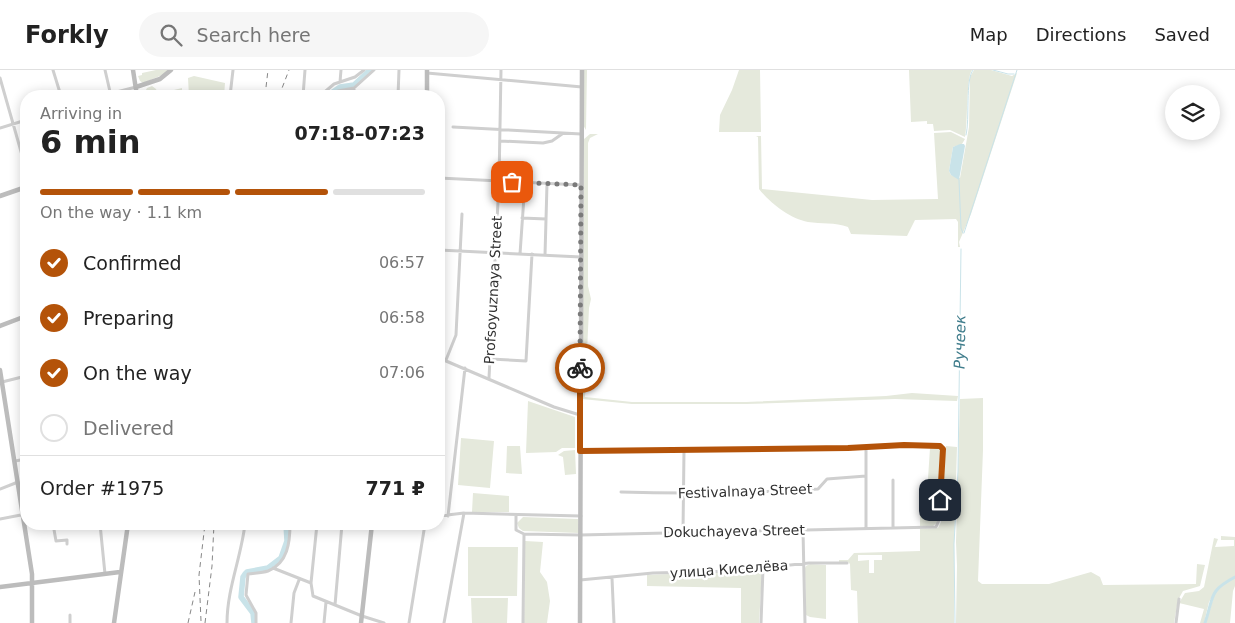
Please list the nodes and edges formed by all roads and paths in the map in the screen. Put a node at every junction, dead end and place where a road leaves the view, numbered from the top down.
1 (53, 70) edge
2 (105, 70) edge
3 (133, 70) edge
4 (171, 70) edge
5 (233, 70) edge
6 (305, 70) edge
7 (341, 70) edge
8 (364, 70) edge
9 (374, 70) edge
10 (399, 70) edge
11 (501, 70) edge
12 (582, 70) edge
13 (427, 71) edge
14 (0, 78) edge
15 (501, 81) junction
16 (340, 82) junction
17 (136, 87) junction
18 (582, 87) junction
19 (354, 88) joint
20 (59, 90) edge
21 (110, 90) edge
22 (127, 90) edge
23 (136, 90) edge
24 (231, 90) edge
25 (303, 90) edge
26 (327, 90) edge
27 (343, 90) edge
28 (398, 90) edge
29 (427, 90) edge
30 (20, 122) edge
31 (13, 124) junction
32 (453, 127) dead end
33 (0, 128) edge
34 (501, 130) junction
35 (563, 134) junction
36 (581, 134) junction
37 (500, 141) junction
38 (20, 148) edge
39 (445, 178) edge
40 (499, 182) junction
41 (524, 182) junction
42 (547, 184) junction
43 (581, 185) junction
44 (20, 189) edge
45 (0, 196) edge
46 (462, 214) dead end
47 (522, 218) junction
48 (546, 219) junction
49 (445, 250) edge
50 (460, 251) junction
51 (495, 253) junction
52 (520, 254) junction
53 (532, 254) junction
54 (545, 255) junction
55 (581, 257) junction
56 (20, 318) edge
57 (0, 326) edge
58 (490, 359) junction
59 (446, 360) joint
60 (465, 368) junction
61 (0, 370) edge
62 (20, 378) edge
63 (489, 378) junction
64 (2, 382) junction
65 (580, 415) junction
66 (866, 447) junction
67 (684, 450) junction
68 (580, 451) junction
69 (20, 460) edge
70 (15, 461) junction
71 (866, 476) junction
72 (893, 480) dead end
73 (18, 482) junction
74 (0, 489) edge
75 (20, 491) edge
76 (621, 492) dead end
77 (683, 494) junction
78 (464, 514) junction
79 (516, 515) junction
80 (20, 516) edge
81 (448, 516) joint
82 (581, 516) junction
83 (0, 518) edge
84 (866, 528) junction
85 (893, 528) junction
86 (27, 530) edge
87 (54, 530) edge
88 (101, 530) edge
89 (127, 530) edge
90 (244, 530) edge
91 (290, 530) edge
92 (316, 530) edge
93 (341, 530) edge
94 (371, 530) edge
95 (424, 530) edge
96 (803, 530) junction
97 (682, 532) junction
98 (524, 534) junction
99 (580, 535) junction
100 (67, 544) dead end
101 (847, 563) dead end
102 (803, 564) junction
103 (273, 568) junction
104 (763, 568) junction
105 (120, 572) junction
106 (105, 574) junction
107 (612, 578) junction
108 (299, 580) junction
109 (580, 580) junction
110 (31, 583) junction
111 (312, 584) junction
112 (0, 588) edge
113 (1179, 599) dead end
114 (326, 602) junction
115 (335, 605) junction
116 (70, 615) dead end
117 (362, 616) junction
118 (32, 623) edge
119 (70, 623) edge
120 (114, 623) edge
121 (227, 623) edge
122 (256, 623) edge
123 (291, 623) edge
124 (324, 623) edge
125 (362, 623) edge
126 (384, 623) edge
127 (410, 623) edge
128 (444, 623) edge
129 (522, 623) edge
130 (580, 623) edge
131 (614, 623) edge
132 (761, 623) edge
133 (805, 623) edge
134 (1176, 623) edge

1 - 20 street
2 - 21 street
3 - 17 street
4 - 17 street
5 - 24 street
6 - 25 street
7 - 16 street
8 - 16 street
9 - 19 street
10 - 28 street
11 - 15 street, Profsoyuznaya Street
12 - 18 street
13 - 15 street
13 - 29 street
14 - 31 street
15 - 18 street
15 - 34 street, Profsoyuznaya Street
16 - 26 street
17 - 22 street
17 - 23 street
18 - 36 street
19 - 27 street
30 - 31 street
31 - 33 street
31 - 38 street
32 - 34 street
34 - 35 street
34 - 37 street, Profsoyuznaya Street
35 - 36 street
35 - 37 street
36 - 43 street
37 - 40 street, Profsoyuznaya Street
39 - 40 street
40 - 41 street
40 - 51 street, Profsoyuznaya Street
41 - 42 street
41 - 47 street
42 - 43 street
42 - 48 street
43 - 55 street
44 - 45 street
46 - 50 street
47 - 48 street
47 - 52 street
48 - 54 street
49 - 50 street
50 - 51 street
50 - 59 street
51 - 52 street
51 - 58 street, Profsoyuznaya Street
52 - 53 street
53 - 54 street
53 - 58 street
54 - 55 street
55 - 65 street
56 - 57 street
58 - 63 street, Profsoyuznaya Street
59 - 60 street
60 - 63 street
60 - 81 street
61 - 64 street
62 - 64 street
63 - 65 street
64 - 70 street
65 - 68 street
66 - 67 street
66 - 71 street
66 - 85 street, Dokuchayeva Street
67 - 68 street
67 - 77 street
68 - 82 street
69 - 70 street
70 - 73 street
71 - 77 street, Festivalnaya Street
71 - 84 street
72 - 85 street
73 - 74 street
73 - 75 street
76 - 77 street, Festivalnaya Street
77 - 97 street
78 - 79 street
78 - 81 street
78 - 128 street
79 - 82 street
79 - 98 street
80 - 83 street
82 - 99 street
84 - 85 street, Dokuchayeva Street
84 - 96 street, Dokuchayeva Street
86 - 110 street
87 - 100 street
88 - 106 street
89 - 105 street
90 - 121 street
91 - 103 street
92 - 111 street
93 - 115 street
94 - 117 street
95 - 127 street
96 - 97 street, Dokuchayeva Street
96 - 102 street
97 - 99 street, Dokuchayeva Street
98 - 99 street, Dokuchayeva Street
98 - 129 street
99 - 109 street
101 - 102 street, улица Киселёва
102 - 104 street, улица Киселёва
102 - 133 street
103 - 108 street
103 - 122 street
104 - 107 street, улица Киселёва
104 - 132 street
105 - 106 street
105 - 120 street
106 - 110 street
107 - 109 street, улица Киселёва
107 - 131 street
108 - 111 street
108 - 123 street
109 - 130 street
110 - 112 street
110 - 118 street
111 - 114 street
113 - 134 street
114 - 115 street
114 - 124 street
115 - 117 street
116 - 119 street
117 - 125 street
117 - 126 street

